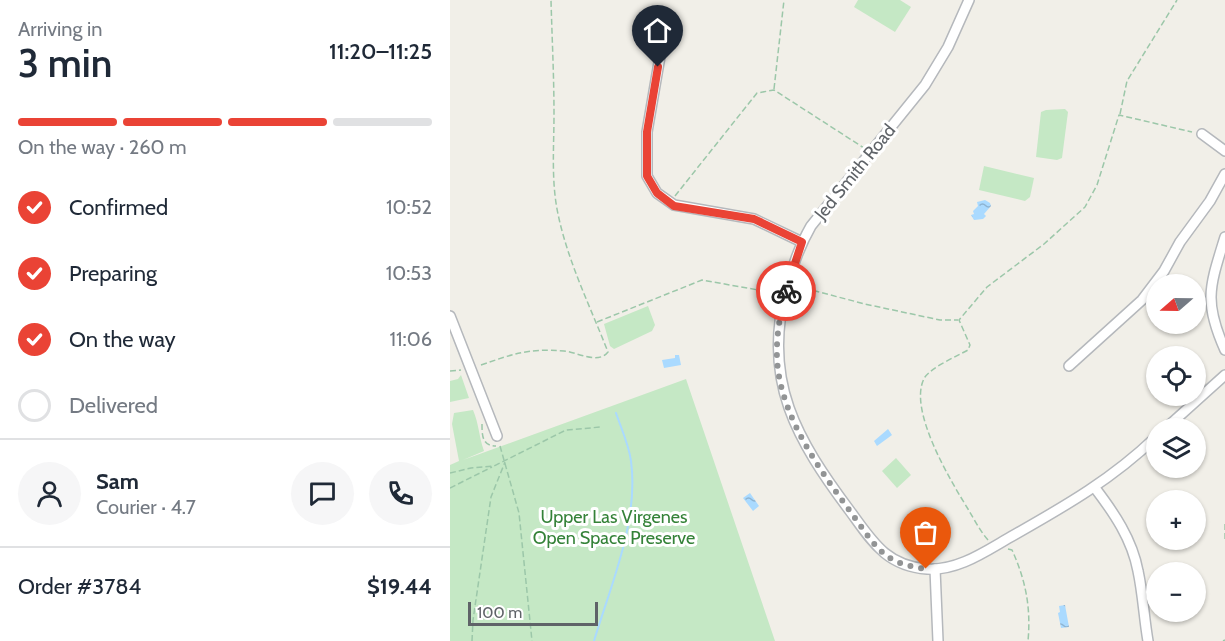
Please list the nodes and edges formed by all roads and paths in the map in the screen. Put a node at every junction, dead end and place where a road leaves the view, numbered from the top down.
1 (551, 0) edge
2 (784, 0) edge
3 (969, 0) edge
4 (1177, 0) edge
5 (662, 45) dead end
6 (774, 90) junction
7 (1119, 115) junction
8 (1202, 134) joint
9 (865, 148) dead end
10 (1225, 150) edge
11 (1225, 174) edge
12 (670, 193) dead end
13 (1225, 237) edge
14 (802, 242) junction
15 (787, 288) junction
16 (450, 316) edge
17 (959, 320) junction
18 (596, 322) junction
19 (1225, 350) edge
20 (1069, 366) dead end
21 (471, 369) junction
22 (450, 371) edge
23 (1225, 375) edge
24 (1177, 418) edge
25 (601, 427) dead end
26 (497, 436) joint
27 (1146, 445) edge
28 (505, 461) junction
29 (494, 466) junction
30 (450, 474) edge
31 (450, 488) edge
32 (1095, 488) junction
33 (1225, 525) edge
34 (1225, 539) edge
35 (995, 546) junction
36 (935, 569) junction
37 (472, 641) edge
38 (532, 641) edge
39 (938, 641) edge
40 (1028, 641) edge
41 (1148, 641) edge

1 - 18 path
2 - 6 path
3 - 14 street, Jed Smith Road
4 - 7 path
5 - 14 street
6 - 9 path
6 - 12 path
7 - 8 path
7 - 17 path
8 - 10 street
11 - 20 street
13 - 19 street
14 - 15 street, Jed Smith Road
15 - 17 path
15 - 18 path
15 - 36 street, Jed Smith Road
16 - 21 street
17 - 35 path
18 - 21 path
21 - 22 path
21 - 26 street
23 - 24 street
25 - 28 path
26 - 28 path
27 - 32 street, Jed Smith Road
28 - 29 path
28 - 37 path
28 - 38 path
29 - 30 path
29 - 31 path
32 - 35 street, Jed Smith Road
32 - 41 street
33 - 34 path
35 - 36 street, Jed Smith Road
35 - 40 path
36 - 39 street

